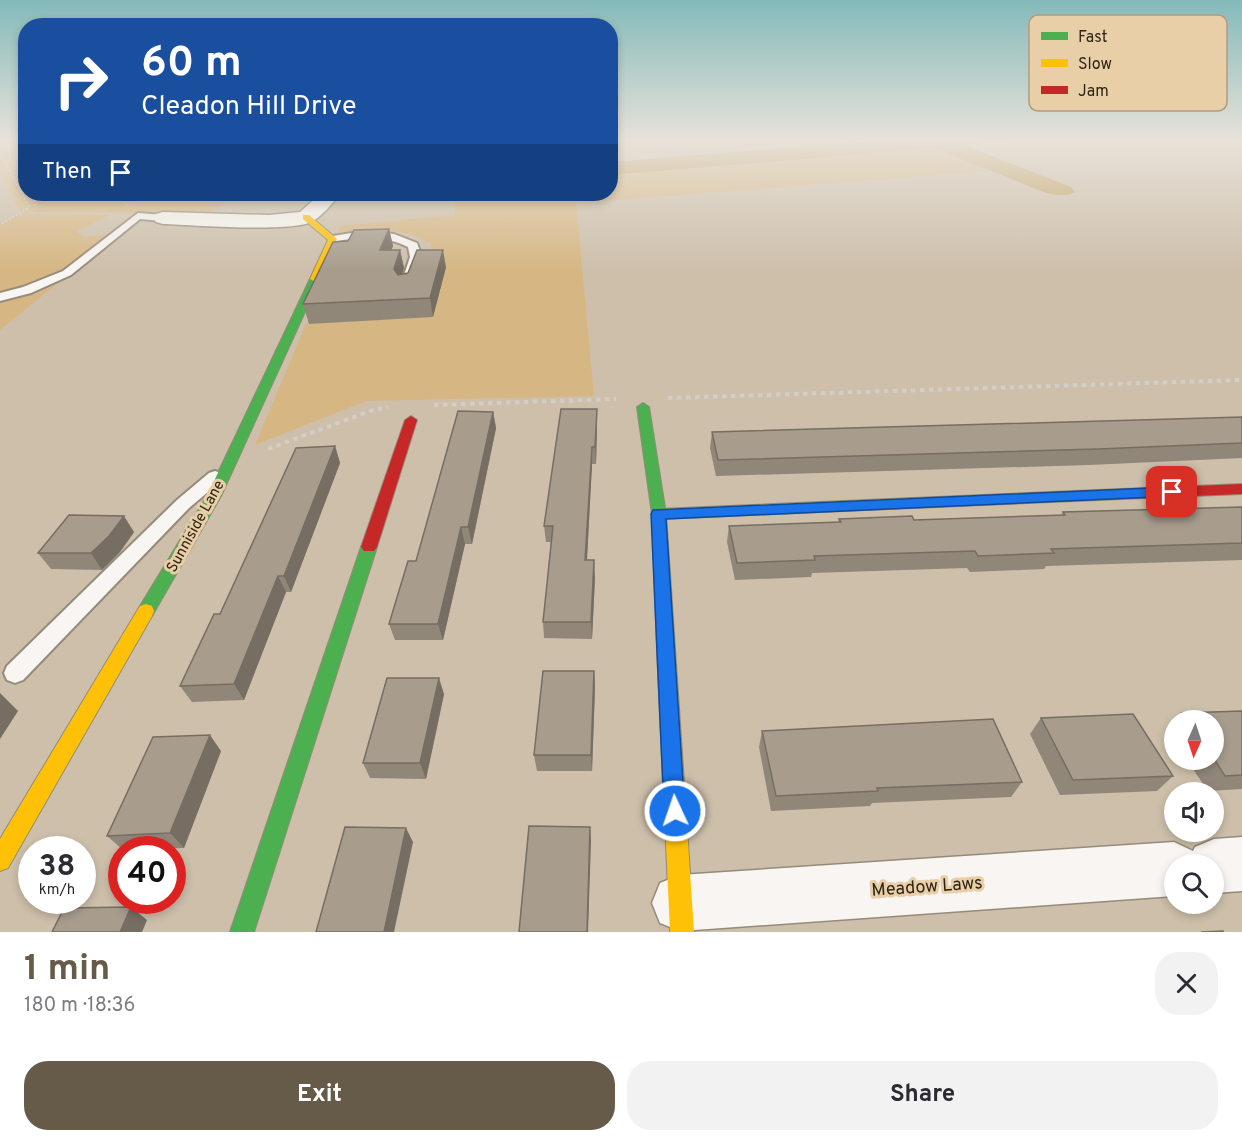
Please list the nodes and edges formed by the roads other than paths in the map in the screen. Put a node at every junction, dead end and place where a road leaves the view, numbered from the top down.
1 (323, 201) edge
2 (306, 217) junction
3 (163, 218) joint
4 (333, 239) junction
5 (406, 288) edge
6 (0, 297) edge
7 (643, 407) dead end
8 (411, 420) dead end
9 (229, 465) junction
10 (1242, 489) edge
11 (658, 514) junction
12 (15, 673) dead end
13 (0, 860) edge
14 (1242, 864) edge
15 (1224, 865) edge
16 (1164, 870) edge
17 (681, 917) edge
18 (242, 932) edge

1 - 2 street
2 - 3 street
2 - 4 street
3 - 6 lane
4 - 5 lane
4 - 9 street, Sunniside Lane
7 - 11 street
8 - 18 street
9 - 12 lane
9 - 13 street, Sunniside Lane
10 - 11 street
11 - 17 street
14 - 15 street
16 - 17 street, Meadow Laws

